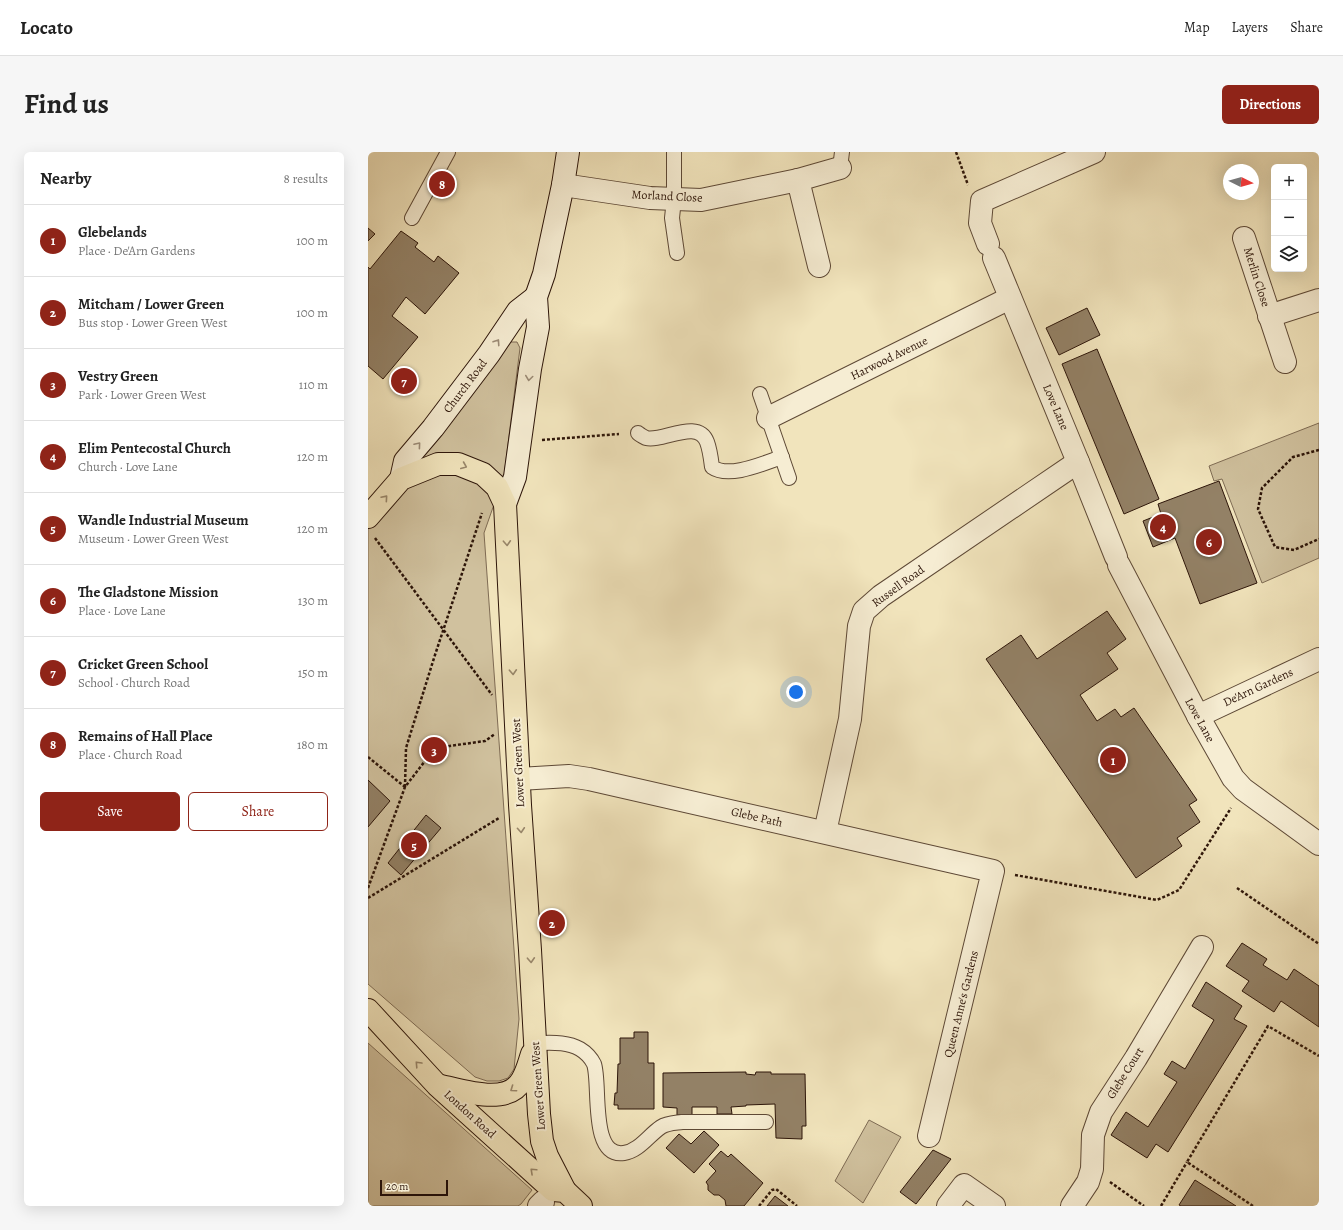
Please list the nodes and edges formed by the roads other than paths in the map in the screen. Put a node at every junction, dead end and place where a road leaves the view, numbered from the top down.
1 (448, 152) edge
2 (566, 152) edge
3 (674, 152) edge
4 (1094, 152) edge
5 (841, 160) edge
6 (798, 180) junction
7 (562, 186) junction
8 (674, 199) junction
9 (412, 218) dead end
10 (1244, 238) dead end
11 (677, 253) dead end
12 (819, 266) dead end
13 (536, 297) junction
14 (1010, 298) junction
15 (1319, 300) edge
16 (1269, 316) junction
17 (1285, 362) dead end
18 (760, 394) dead end
19 (768, 418) junction
20 (638, 433) road end
21 (782, 457) junction
22 (1078, 462) junction
23 (789, 478) dead end
24 (401, 479) junction
25 (505, 504) junction
26 (370, 526) edge
27 (1319, 659) edge
28 (1198, 716) junction
29 (519, 779) junction
30 (826, 832) junction
31 (1319, 844) edge
32 (993, 871) joint
33 (1202, 947) dead end
34 (368, 1010) edge
35 (535, 1043) junction
36 (437, 1085) junction
37 (766, 1122) dead end
38 (929, 1136) dead end
39 (565, 1191) junction
40 (581, 1206) edge
41 (948, 1206) edge
42 (994, 1206) edge
43 (1072, 1206) edge

1 - 9 lane
2 - 7 street
3 - 8 lane
4 - 14 street, Love Lane
5 - 6 street, Morland Close
6 - 8 street, Morland Close
6 - 12 street
7 - 8 street, Morland Close
7 - 13 street
8 - 11 lane
10 - 16 street, Merlin Close
24 -> 13 street, Church Road
13 -> 25 street
14 - 19 street, Harwood Avenue
14 - 22 street, Love Lane
15 - 16 street, Merlin Close
16 - 17 street, Merlin Close
18 - 19 lane
19 - 21 lane
20 - 21 lane
21 - 23 lane
22 - 28 street, Love Lane
22 - 30 street, Russell Road
24 -> 25 main road, Lower Green West
26 -> 24 main road, Lower Green West
25 -> 29 main road, Lower Green West
27 - 28 street, De'Arn Gardens
28 - 31 street, Love Lane
29 - 30 street, Glebe Path
29 -> 35 main road, Lower Green West
30 - 32 street, Glebe Path
32 - 38 street, Queen Anne's Gardens
33 - 43 street, Glebe Court
36 -> 34 main road, London Road
35 -> 36 main road
35 - 37 lane
35 - 39 main road, Lower Green West
39 -> 36 main road, London Road
39 - 40 main road, London Road
41 - 42 street

